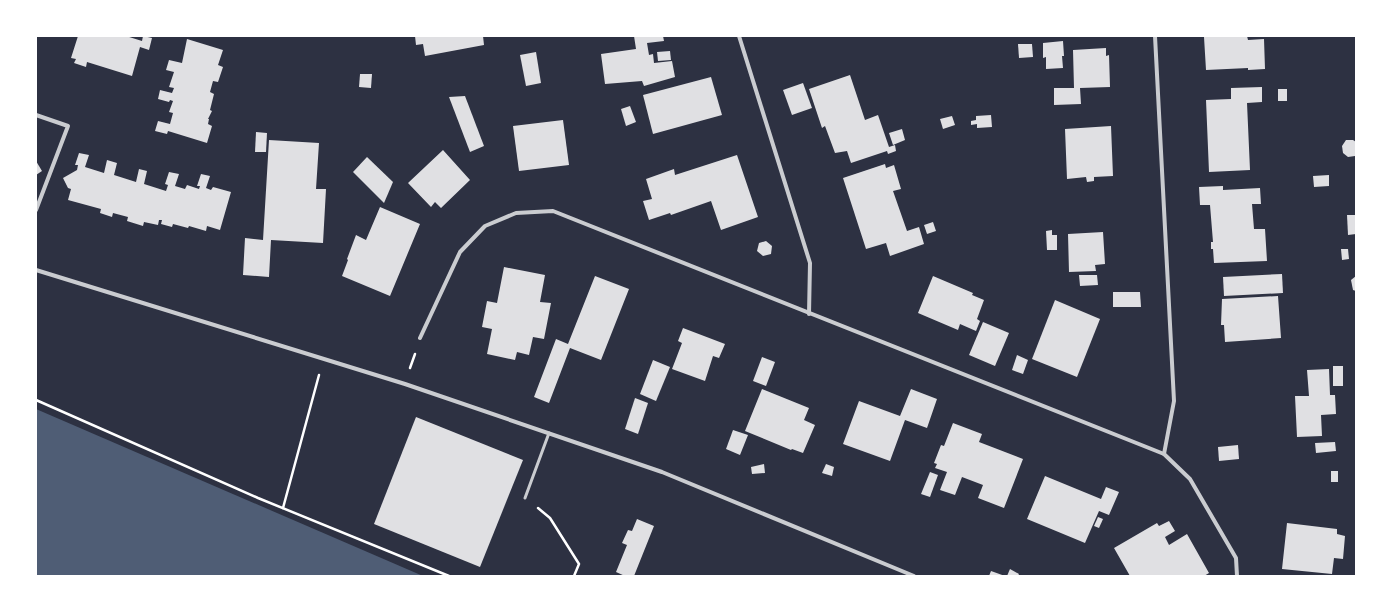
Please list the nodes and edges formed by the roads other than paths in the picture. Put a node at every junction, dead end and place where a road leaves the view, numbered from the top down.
1 (739, 36) edge
2 (1155, 36) edge
3 (36, 115) edge
4 (36, 210) edge
5 (36, 270) edge
6 (809, 314) junction
7 (420, 338) road end
8 (549, 433) junction
9 (1164, 454) junction
10 (526, 498) road end
11 (914, 576) edge
12 (1237, 576) edge

1 - 6 street
2 - 9 street
3 - 4 street
5 - 8 street
6 - 7 street
6 - 9 street
8 - 10 lane
8 - 11 street
9 - 12 street

